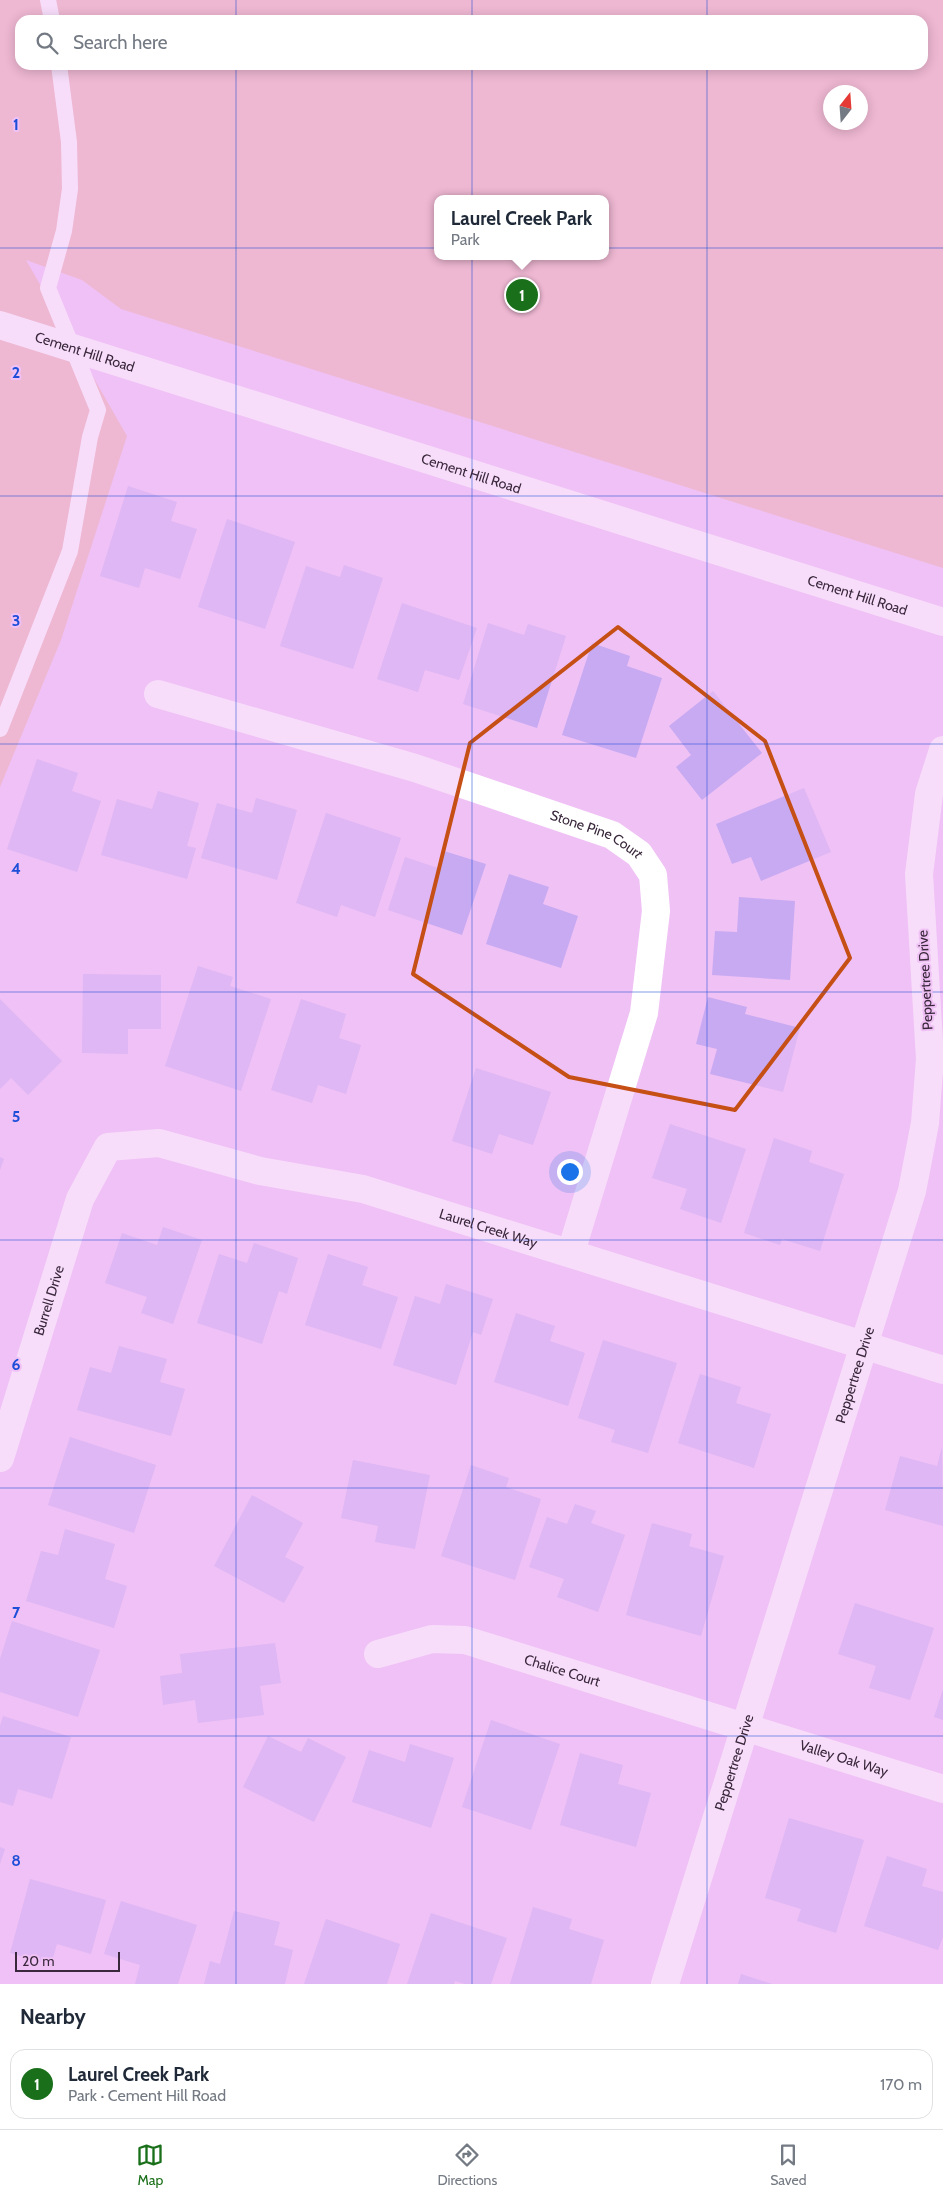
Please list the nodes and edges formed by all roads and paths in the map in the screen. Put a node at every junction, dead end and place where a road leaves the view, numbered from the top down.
1 (48, 0) edge
2 (51, 15) edge
3 (60, 70) edge
4 (0, 325) edge
5 (72, 348) junction
6 (943, 622) edge
7 (158, 694) dead end
8 (0, 729) edge
9 (943, 750) edge
10 (108, 1147) joint
11 (571, 1252) junction
12 (864, 1345) junction
13 (943, 1370) edge
14 (0, 1458) edge
15 (378, 1654) dead end
16 (746, 1728) junction
17 (943, 1789) edge
18 (665, 1984) edge

1 - 2 lane
3 - 5 lane
4 - 5 street, Cement Hill Road
5 - 6 street, Cement Hill Road
5 - 8 lane
7 - 11 street, Stone Pine Court
9 - 12 street, Peppertree Drive
10 - 11 street, Laurel Creek Way
10 - 14 street, Burrell Drive
11 - 12 street, Laurel Creek Way
12 - 13 street, Laurel Creek Way
12 - 16 street, Peppertree Drive
15 - 16 street, Chalice Court
16 - 17 street, Valley Oak Way
16 - 18 street, Peppertree Drive

